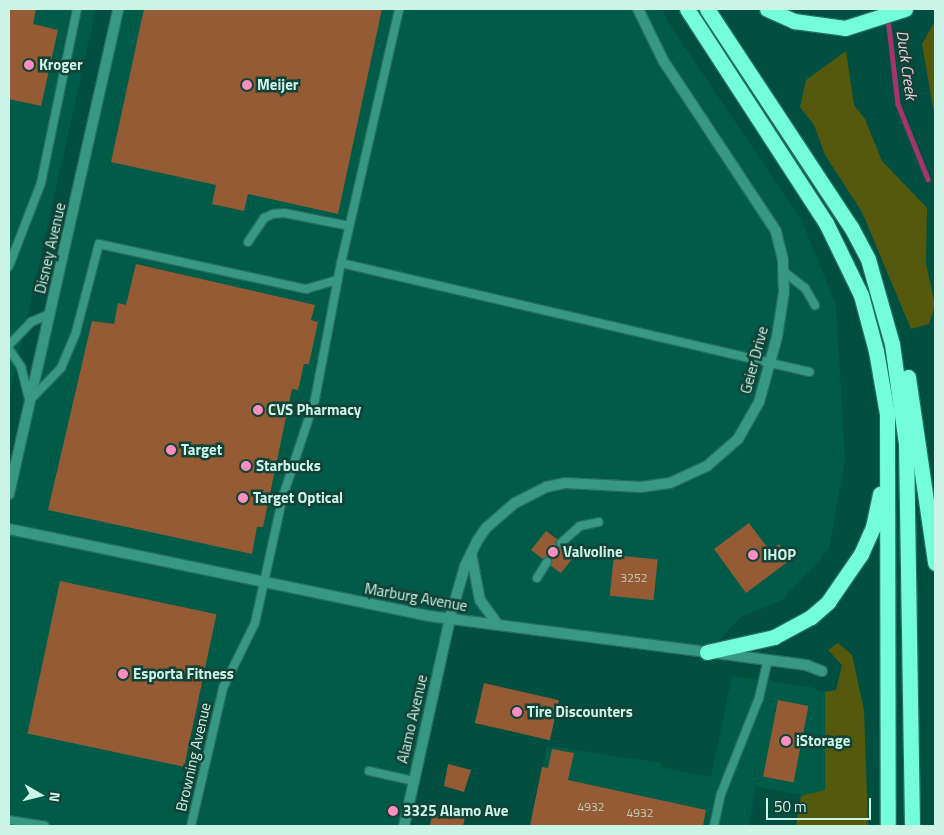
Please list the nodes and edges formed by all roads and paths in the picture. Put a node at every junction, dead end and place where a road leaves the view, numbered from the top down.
1 (77, 9) edge
2 (118, 9) edge
3 (399, 9) edge
4 (638, 9) edge
5 (687, 9) edge
6 (707, 9) edge
7 (767, 9) edge
8 (904, 9) edge
9 (350, 226) junction
10 (248, 242) dead end
11 (341, 263) junction
12 (9, 266) edge
13 (783, 271) junction
14 (338, 280) junction
15 (881, 299) junction
16 (815, 306) dead end
17 (50, 314) junction
18 (9, 345) edge
19 (9, 349) edge
20 (770, 364) junction
21 (810, 372) dead end
22 (31, 402) junction
23 (887, 448) junction
24 (9, 494) edge
25 (599, 522) dead end
26 (9, 528) edge
27 (562, 543) dead end
28 (471, 553) junction
29 (547, 562) dead end
30 (935, 564) edge
31 (537, 578) dead end
32 (266, 583) junction
33 (450, 618) junction
34 (498, 624) junction
35 (707, 652) junction
36 (768, 660) junction
37 (822, 671) dead end
38 (369, 771) dead end
39 (414, 781) junction
40 (9, 820) edge
41 (887, 824) edge
42 (45, 826) edge
43 (191, 826) edge
44 (404, 826) edge
45 (714, 826) edge
46 (912, 826) edge

1 - 12 lane
2 - 17 street, Disney Avenue
3 - 9 lane, Browning Avenue
4 - 13 street, Geier Drive
5 - 23 highway
6 - 15 highway
7 - 8 highway
9 - 10 lane
9 - 11 lane, Browning Avenue
11 - 14 lane, Browning Avenue
11 - 20 lane
13 - 16 lane
13 - 20 street, Geier Drive
14 - 22 lane
14 - 32 lane, Browning Avenue
15 - 30 highway
15 - 46 highway
17 - 18 lane
17 - 22 street, Disney Avenue
19 - 22 lane
20 - 21 lane
20 - 28 street, Geier Drive
22 - 24 street, Disney Avenue
23 - 35 highway
23 - 41 highway
25 - 27 lane
26 - 32 street, Marburg Avenue
28 - 33 street, Geier Drive
28 - 34 street
29 - 31 lane
32 - 33 street, Marburg Avenue
32 - 43 lane, Browning Avenue
33 - 34 street, Marburg Avenue
33 - 39 street, Alamo Avenue
34 - 35 street, Marburg Avenue
35 - 36 street, Marburg Avenue
36 - 37 street, Marburg Avenue
36 - 45 lane
38 - 39 lane
39 - 44 street, Alamo Avenue
40 - 42 lane

